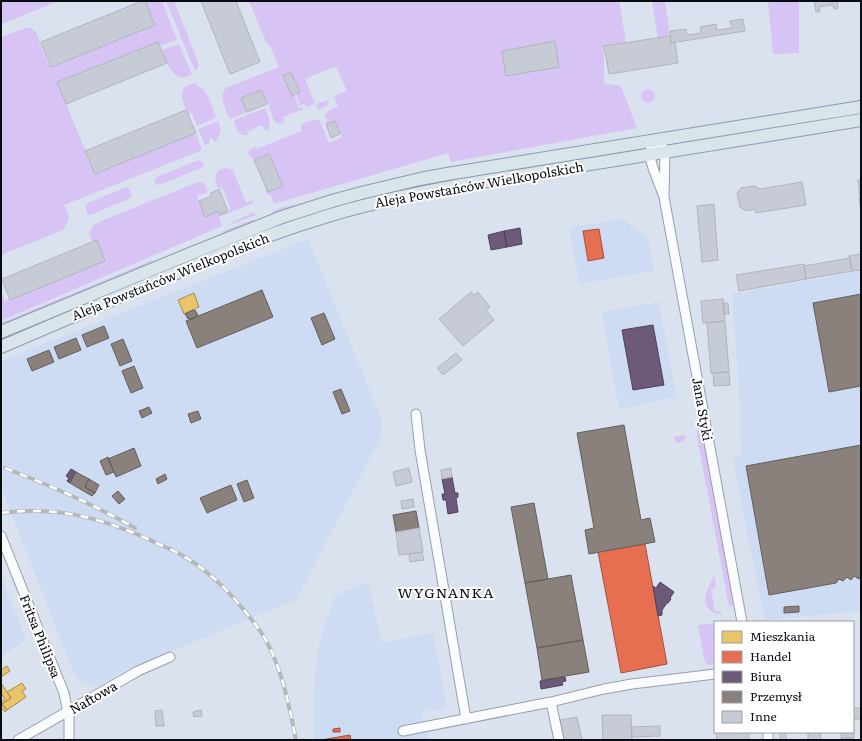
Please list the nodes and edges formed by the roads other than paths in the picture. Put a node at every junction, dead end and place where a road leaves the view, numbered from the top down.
1 (861, 107) edge
2 (861, 120) edge
3 (656, 140) junction
4 (665, 152) junction
5 (649, 154) junction
6 (664, 196) junction
7 (1, 332) edge
8 (1, 347) edge
9 (416, 414) dead end
10 (1, 536) edge
11 (742, 621) edge
12 (170, 657) dead end
13 (714, 674) edge
14 (551, 702) junction
15 (68, 711) junction
16 (466, 719) junction
17 (403, 731) dead end
18 (18, 740) edge
19 (69, 740) edge
20 (559, 740) edge

1 - 3 main road, Aleja Powstańców Wielkopolskich
2 - 4 main road, Aleja Powstańców Wielkopolskich
3 - 4 street
3 - 5 street
3 - 7 main road, Aleja Powstańców Wielkopolskich
4 - 5 main road, Aleja Powstańców Wielkopolskich
4 - 6 street, Jana Styki
5 - 6 street, Jana Styki
5 - 8 main road, Aleja Powstańców Wielkopolskich
6 - 11 street, Jana Styki
9 - 16 street
10 - 15 street, Fritsa Philipsa
12 - 15 street, Naftowa
13 - 14 street
14 - 16 street
14 - 20 street
15 - 18 street, Naftowa
15 - 19 street, Fritsa Philipsa
16 - 17 street

